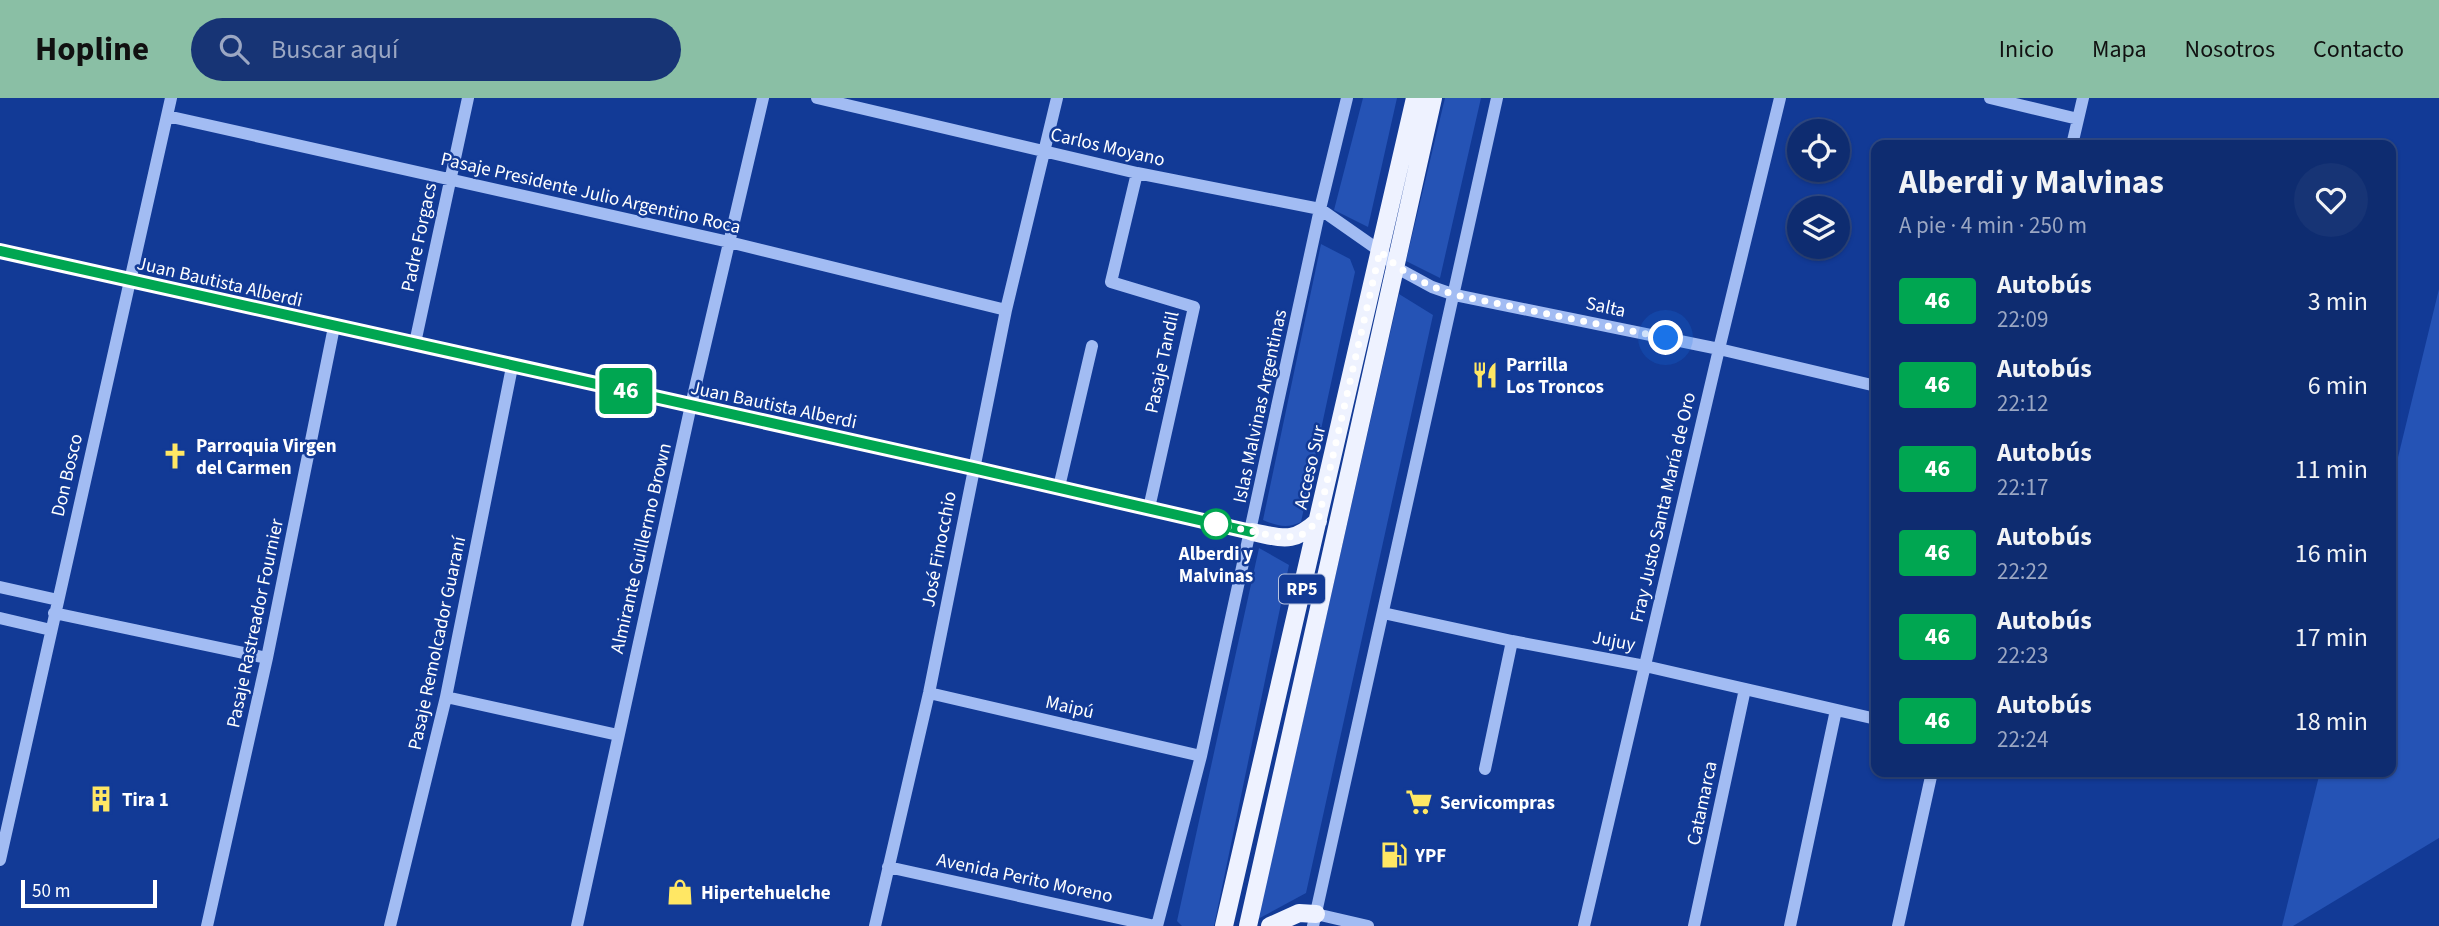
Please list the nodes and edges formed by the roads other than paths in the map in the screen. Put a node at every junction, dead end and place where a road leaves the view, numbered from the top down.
1 (171, 98) edge
2 (468, 98) edge
3 (763, 98) edge
4 (817, 98) edge
5 (1057, 98) edge
6 (1347, 98) edge
7 (1415, 98) edge
8 (1433, 98) edge
9 (1497, 98) edge
10 (1780, 98) edge
11 (1990, 98) edge
12 (2083, 98) edge
13 (167, 116) junction
14 (2078, 119) junction
15 (2073, 140) edge
16 (1046, 152) junction
17 (1137, 173) junction
18 (449, 180) junction
19 (1320, 209) junction
20 (729, 242) junction
21 (0, 251) edge
22 (1380, 251) junction
23 (1397, 268) junction
24 (130, 280) junction
25 (1455, 295) junction
26 (1006, 310) junction
27 (334, 327) junction
28 (415, 343) junction
29 (1092, 346) dead end
30 (1719, 349) junction
31 (512, 367) junction
32 (1871, 385) edge
33 (691, 405) junction
34 (973, 468) junction
35 (1059, 487) junction
36 (1149, 508) junction
37 (1318, 521) junction
38 (1251, 532) junction
39 (0, 587) edge
40 (58, 600) junction
41 (54, 613) junction
42 (1383, 613) junction
43 (0, 618) edge
44 (51, 630) junction
45 (1512, 640) junction
46 (267, 658) junction
47 (1645, 666) junction
48 (1745, 689) junction
49 (929, 693) junction
50 (446, 697) junction
51 (1836, 710) junction
52 (1871, 718) edge
53 (618, 735) junction
54 (1201, 756) junction
55 (1485, 769) dead end
56 (1931, 777) edge
57 (0, 860) edge
58 (888, 867) junction
59 (1315, 920) edge
60 (207, 926) edge
61 (390, 926) edge
62 (577, 926) edge
63 (875, 926) edge
64 (1156, 926) edge
65 (1224, 926) edge
66 (1248, 926) edge
67 (1270, 926) edge
68 (1368, 926) edge
69 (1584, 926) edge
70 (1694, 926) edge
71 (1790, 926) edge
72 (1898, 926) edge

1 - 13 street, Don Bosco
2 - 18 street, Padre Forgacs
3 - 20 street, Almirante Guillermo Brown
4 - 16 street, Carlos Moyano
5 - 16 street, José Finocchio
6 - 19 street, Islas Malvinas Argentinas
7 - 22 main road, Acceso Sur / RP5
8 - 23 main road, Acceso Sur / RP5
9 - 25 street
10 - 30 street, Fray Justo Santa María de Oro
11 - 14 street
12 - 14 street
13 - 18 street, Pasaje Presidente Julio Argentino Roca
13 - 24 street, Don Bosco
14 - 15 street
16 - 17 street, Carlos Moyano
16 - 26 street, José Finocchio
17 - 19 street, Carlos Moyano
17 - 36 street, Pasaje Tandil
18 - 20 street, Pasaje Presidente Julio Argentino Roca
18 - 28 street, Padre Forgacs
19 - 22 street, Carlos Moyano
19 - 38 street, Islas Malvinas Argentinas
20 - 26 street, Pasaje Presidente Julio Argentino Roca
20 - 33 street, Almirante Guillermo Brown
21 - 24 street, Juan Bautista Alberdi
22 - 23 street, Salta
22 - 37 main road, Acceso Sur / RP5
23 - 25 street, Salta
23 - 66 main road, Acceso Sur / RP5
24 - 27 street, Juan Bautista Alberdi
24 - 40 street, Don Bosco
25 - 30 street, Salta
25 - 42 street
26 - 34 street, José Finocchio
27 - 28 street, Juan Bautista Alberdi
27 - 46 street, Pasaje Rastreador Fournier
28 - 31 street, Juan Bautista Alberdi
29 - 35 street
30 - 32 street, Salta
30 - 47 street, Fray Justo Santa María de Oro
31 - 33 street, Juan Bautista Alberdi
31 - 50 street, Pasaje Remolcador Guaraní
33 - 34 street, Juan Bautista Alberdi
33 - 53 street, Almirante Guillermo Brown
34 - 35 street, Juan Bautista Alberdi
34 - 49 street, José Finocchio
35 - 36 street, Juan Bautista Alberdi
36 - 38 street, Juan Bautista Alberdi
37 - 38 main road
37 - 65 main road, Acceso Sur / RP5
38 - 54 street, Islas Malvinas Argentinas
39 - 40 street
40 - 41 street, Don Bosco
41 - 44 street, Don Bosco
41 - 46 street
42 - 45 street, Jujuy
42 - 59 street
43 - 44 street
44 - 57 street, Don Bosco
45 - 47 street, Jujuy
45 - 55 street
46 - 60 street, Pasaje Rastreador Fournier
47 - 48 street, Jujuy
47 - 69 street, Fray Justo Santa María de Oro
48 - 51 street, Jujuy
48 - 70 street, Catamarca
49 - 54 street, Maipú
49 - 58 street, José Finocchio
50 - 53 street
50 - 61 street, Pasaje Remolcador Guaraní
51 - 52 street, Jujuy
51 - 71 street
53 - 62 street, Almirante Guillermo Brown
54 - 64 street, Islas Malvinas Argentinas
56 - 72 street
58 - 63 street, José Finocchio
58 - 64 street, Avenida Perito Moreno
59 - 67 main road
59 - 68 street

